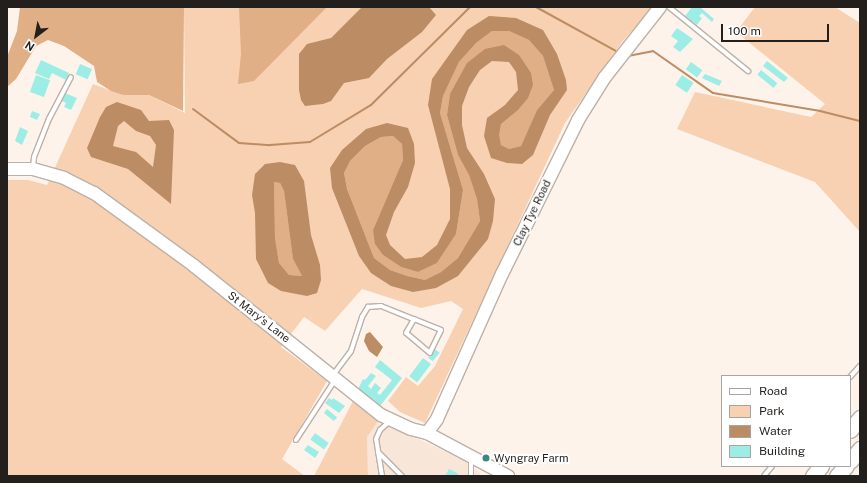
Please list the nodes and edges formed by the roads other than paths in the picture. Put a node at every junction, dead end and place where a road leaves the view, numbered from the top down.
1 (660, 7) edge
2 (669, 7) edge
3 (748, 71) dead end
4 (71, 77) dead end
5 (7, 169) edge
6 (33, 169) junction
7 (414, 319) junction
8 (860, 366) edge
9 (851, 376) edge
10 (334, 377) junction
11 (860, 418) edge
12 (391, 420) junction
13 (851, 429) edge
14 (428, 433) junction
15 (296, 440) dead end
16 (860, 449) edge
17 (377, 452) junction
18 (471, 458) junction
19 (851, 460) edge
20 (771, 467) edge
21 (820, 467) edge
22 (845, 467) edge
23 (382, 476) edge
24 (402, 476) edge
25 (471, 476) edge
26 (508, 476) edge
27 (764, 476) edge
28 (813, 476) edge
29 (838, 476) edge

1 - 14 main road, Clay Tye Road
2 - 3 lane
4 - 6 lane
5 - 6 main road, St Mary's Lane
6 - 10 main road, St Mary's Lane
7 - 7 lane
7 - 10 lane
8 - 9 lane
10 - 12 main road, St Mary's Lane
10 - 15 lane
11 - 13 highway
12 - 14 main road, St Mary's Lane
12 - 17 lane
14 - 18 main road, St Mary's Lane
16 - 19 highway
17 - 23 lane
17 - 24 lane
18 - 25 lane
18 - 26 main road, St Mary's Lane
20 - 27 lane
21 - 28 highway
22 - 29 highway

